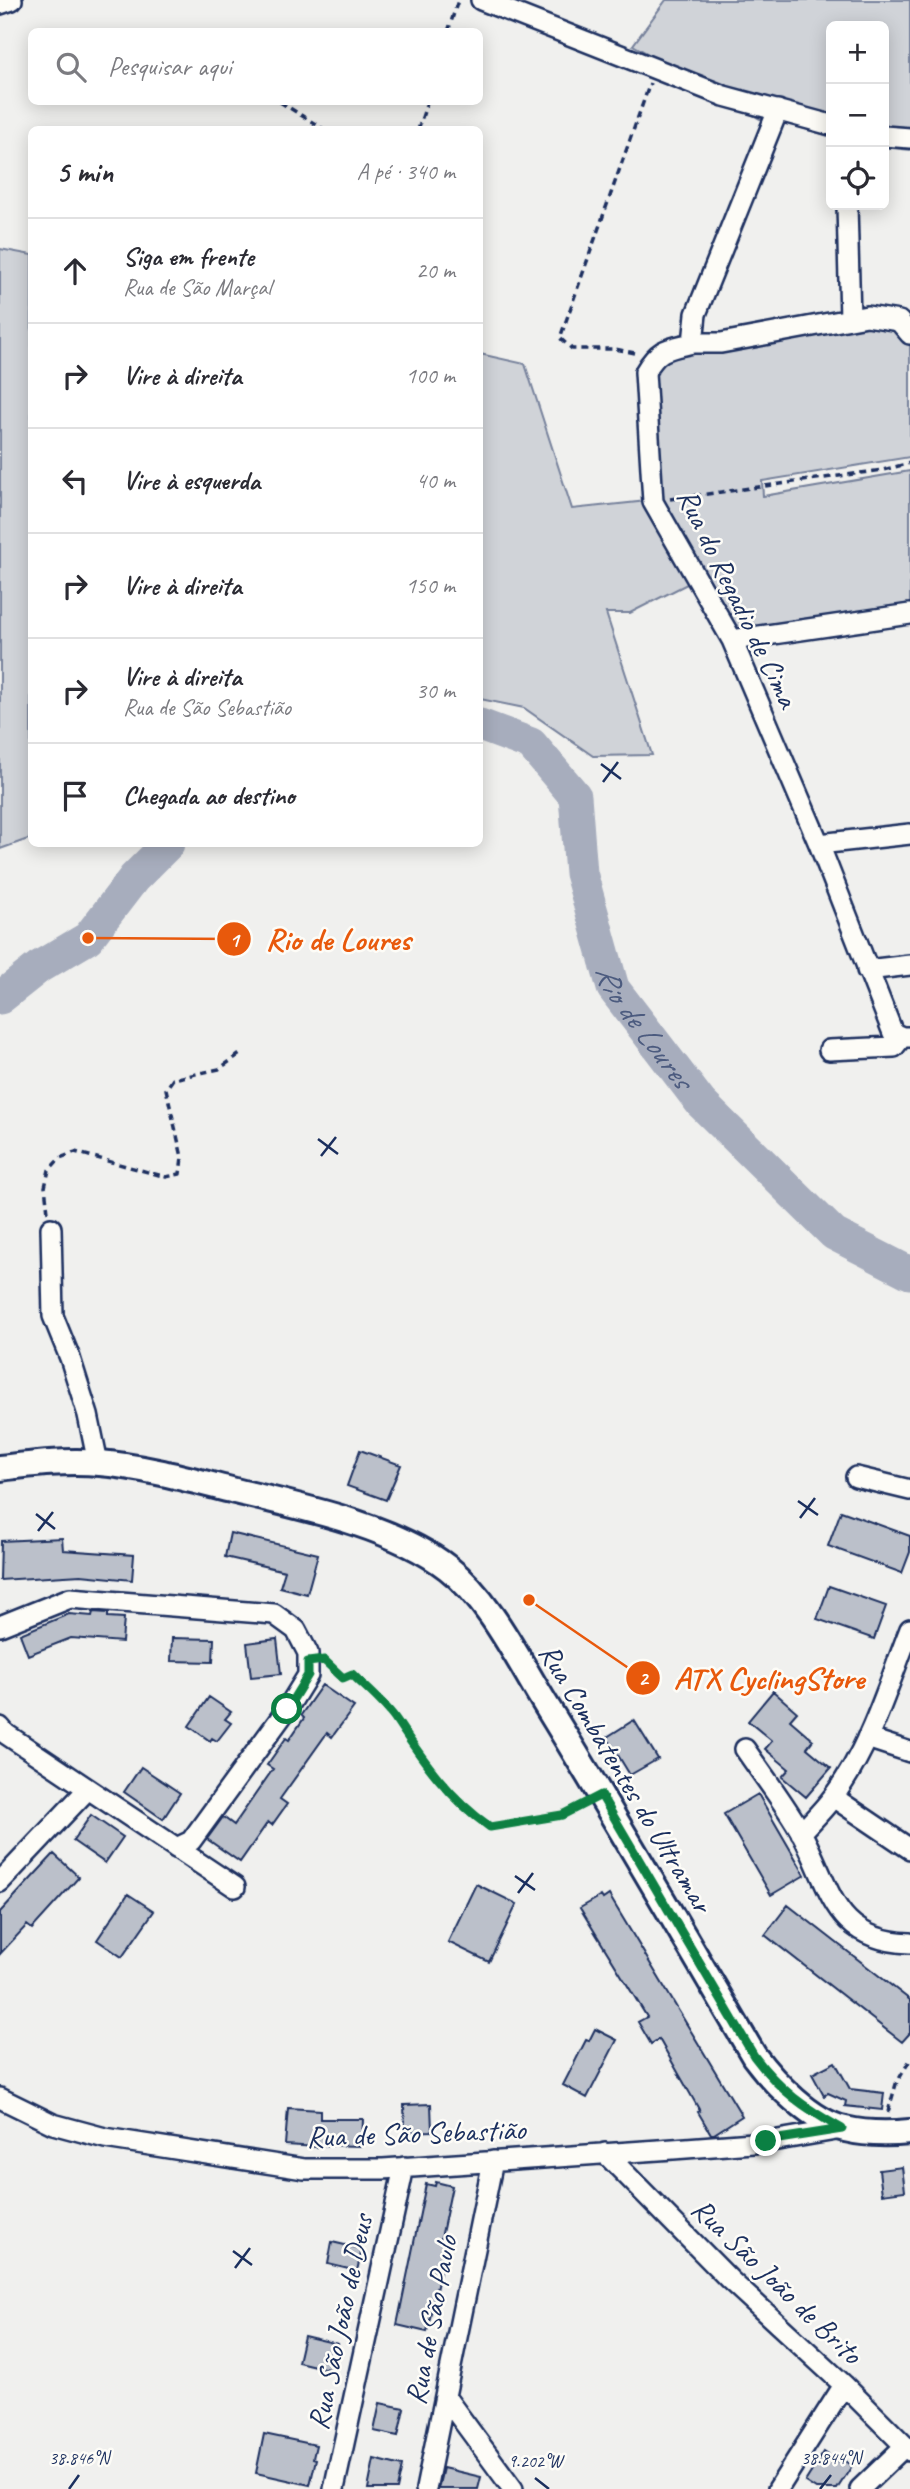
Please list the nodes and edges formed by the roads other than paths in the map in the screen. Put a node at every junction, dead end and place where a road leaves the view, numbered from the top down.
1 (12, 0) edge
2 (481, 0) edge
3 (0, 4) edge
4 (778, 110) junction
5 (826, 124) edge
6 (889, 136) edge
7 (910, 138) edge
8 (847, 210) edge
9 (850, 319) junction
10 (910, 334) edge
11 (693, 343) junction
12 (910, 614) edge
13 (732, 640) junction
14 (910, 834) edge
15 (819, 844) junction
16 (910, 965) edge
17 (867, 970) junction
18 (906, 1037) edge
19 (830, 1050) dead end
20 (51, 1228) road end
21 (98, 1463) junction
22 (0, 1468) edge
23 (856, 1477) dead end
24 (910, 1490) edge
25 (0, 1626) edge
26 (910, 1629) edge
27 (0, 1727) edge
28 (867, 1738) junction
29 (745, 1749) dead end
30 (910, 1752) edge
31 (87, 1790) junction
32 (834, 1797) junction
33 (801, 1833) junction
34 (176, 1848) junction
35 (910, 1849) edge
36 (0, 1882) edge
37 (235, 1886) dead end
38 (910, 1943) edge
39 (0, 2098) edge
40 (842, 2129) junction
41 (910, 2132) edge
42 (605, 2153) junction
43 (493, 2161) junction
44 (404, 2167) junction
45 (844, 2385) junction
46 (446, 2398) junction
47 (907, 2448) edge
48 (334, 2489) edge
49 (426, 2489) edge
50 (513, 2489) edge
51 (778, 2489) edge
52 (860, 2489) edge

1 - 3 street
2 - 4 street
4 - 5 street
4 - 11 street
6 - 7 street
8 - 9 street
9 - 10 street
9 - 11 street
11 - 13 street, Rua do Regadio de Cima
12 - 13 street
13 - 15 street, Rua do Regadio de Cima
14 - 15 street
15 - 17 street, Rua do Regadio de Cima
16 - 17 street
17 - 18 street, Rua do Regadio de Cima
18 - 19 street
20 - 21 street
21 - 22 main road, Rua Combatentes do Ultramar
21 - 40 main road, Rua Combatentes do Ultramar
23 - 24 street
25 - 34 street
26 - 28 street
27 - 31 street
28 - 30 street
28 - 32 street
29 - 33 street
31 - 34 street
31 - 36 street
32 - 33 street
32 - 35 street
33 - 38 street
34 - 37 street
39 - 44 street, Rua de São Sebastião
40 - 41 main road, Rua Combatentes do Ultramar
40 - 42 street, Rua de São Sebastião
42 - 43 street, Rua de São Sebastião
42 - 45 street, Rua São João de Brito
43 - 44 street, Rua de São Sebastião
43 - 46 street, Rua de São Paulo
44 - 48 street, Rua São João de Deus
45 - 47 street, Rua São João de Brito
45 - 51 street
46 - 49 street, Rua de São Paulo
46 - 50 street
47 - 52 street

